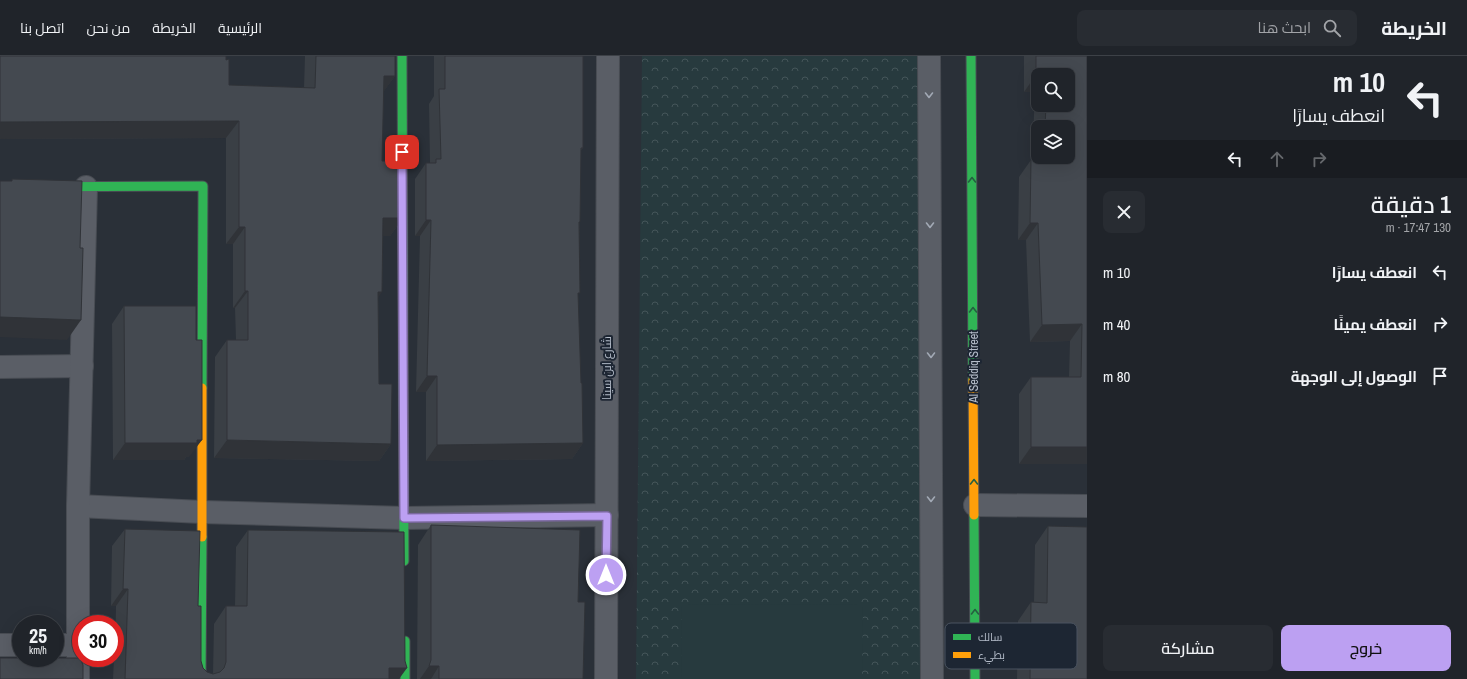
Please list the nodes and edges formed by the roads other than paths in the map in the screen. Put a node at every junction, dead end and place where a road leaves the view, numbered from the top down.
1 (402, 56) edge
2 (608, 56) edge
3 (929, 56) edge
4 (971, 56) edge
5 (0, 187) edge
6 (86, 187) junction
7 (82, 366) junction
8 (0, 367) edge
9 (975, 505) junction
10 (78, 506) junction
11 (1087, 506) edge
12 (202, 512) junction
13 (607, 516) junction
14 (404, 518) junction
15 (404, 572) edge
16 (78, 615) edge
17 (975, 623) edge
18 (404, 633) edge
19 (0, 645) edge
20 (12, 645) edge
21 (78, 667) edge
22 (78, 679) edge
23 (201, 679) edge
24 (405, 679) edge
25 (606, 679) edge
26 (932, 679) edge

1 - 14 street
2 - 13 street, شارع ابن سينا
3 -> 26 street
9 -> 4 street, Al Seddiq Street
5 - 6 street
6 - 7 street
6 - 12 street
7 - 8 street
7 - 10 street
9 - 11 street
17 -> 9 street, Al Seddiq Street
10 - 12 street
10 - 16 street
12 - 14 street
12 - 23 street
13 - 14 street
13 - 25 street, شارع ابن سينا
14 - 15 street
18 - 24 street
19 - 20 street
21 - 22 street

